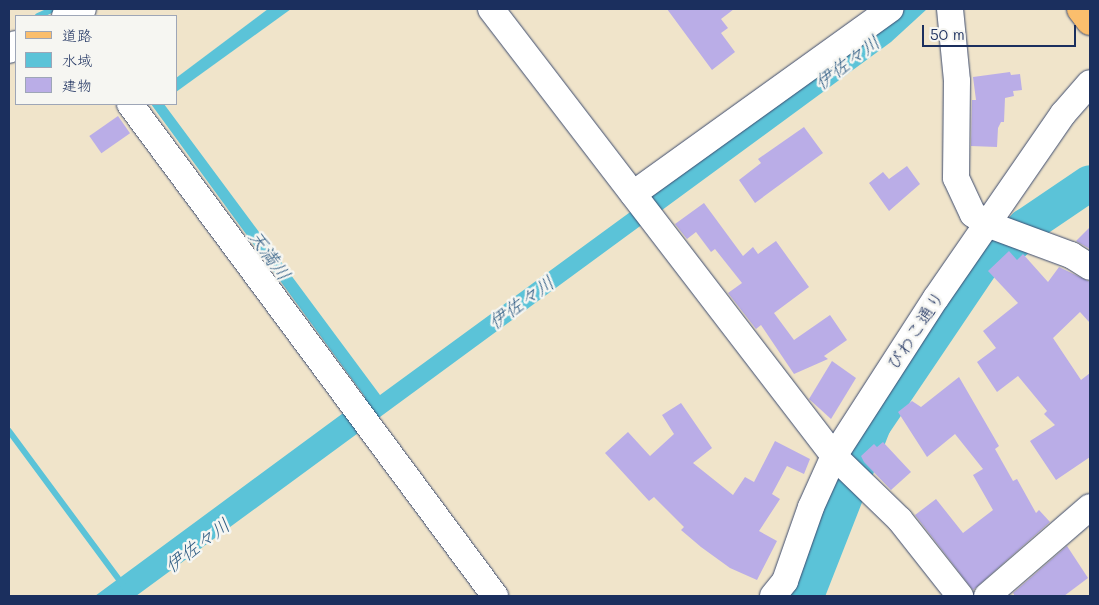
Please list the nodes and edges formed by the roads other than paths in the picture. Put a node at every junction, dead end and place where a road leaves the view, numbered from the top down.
1 (83, 9) edge
2 (491, 9) edge
3 (890, 9) edge
4 (950, 9) edge
5 (1081, 9) edge
6 (68, 15) edge
7 (1090, 21) edge
8 (1090, 83) edge
9 (131, 105) edge
10 (634, 195) junction
11 (987, 224) junction
12 (1090, 267) edge
13 (834, 456) junction
14 (1090, 508) edge
15 (495, 596) edge
16 (773, 596) edge
17 (960, 596) edge
18 (987, 596) edge

1 - 6 street
2 - 10 street
3 - 10 street
4 - 11 street
5 - 7 main road
8 - 11 street, びわこ通り
9 - 15 street
10 - 13 street
11 - 12 street
11 - 13 street, びわこ通り
13 - 16 street, びわこ通り
13 - 17 street
14 - 18 street

